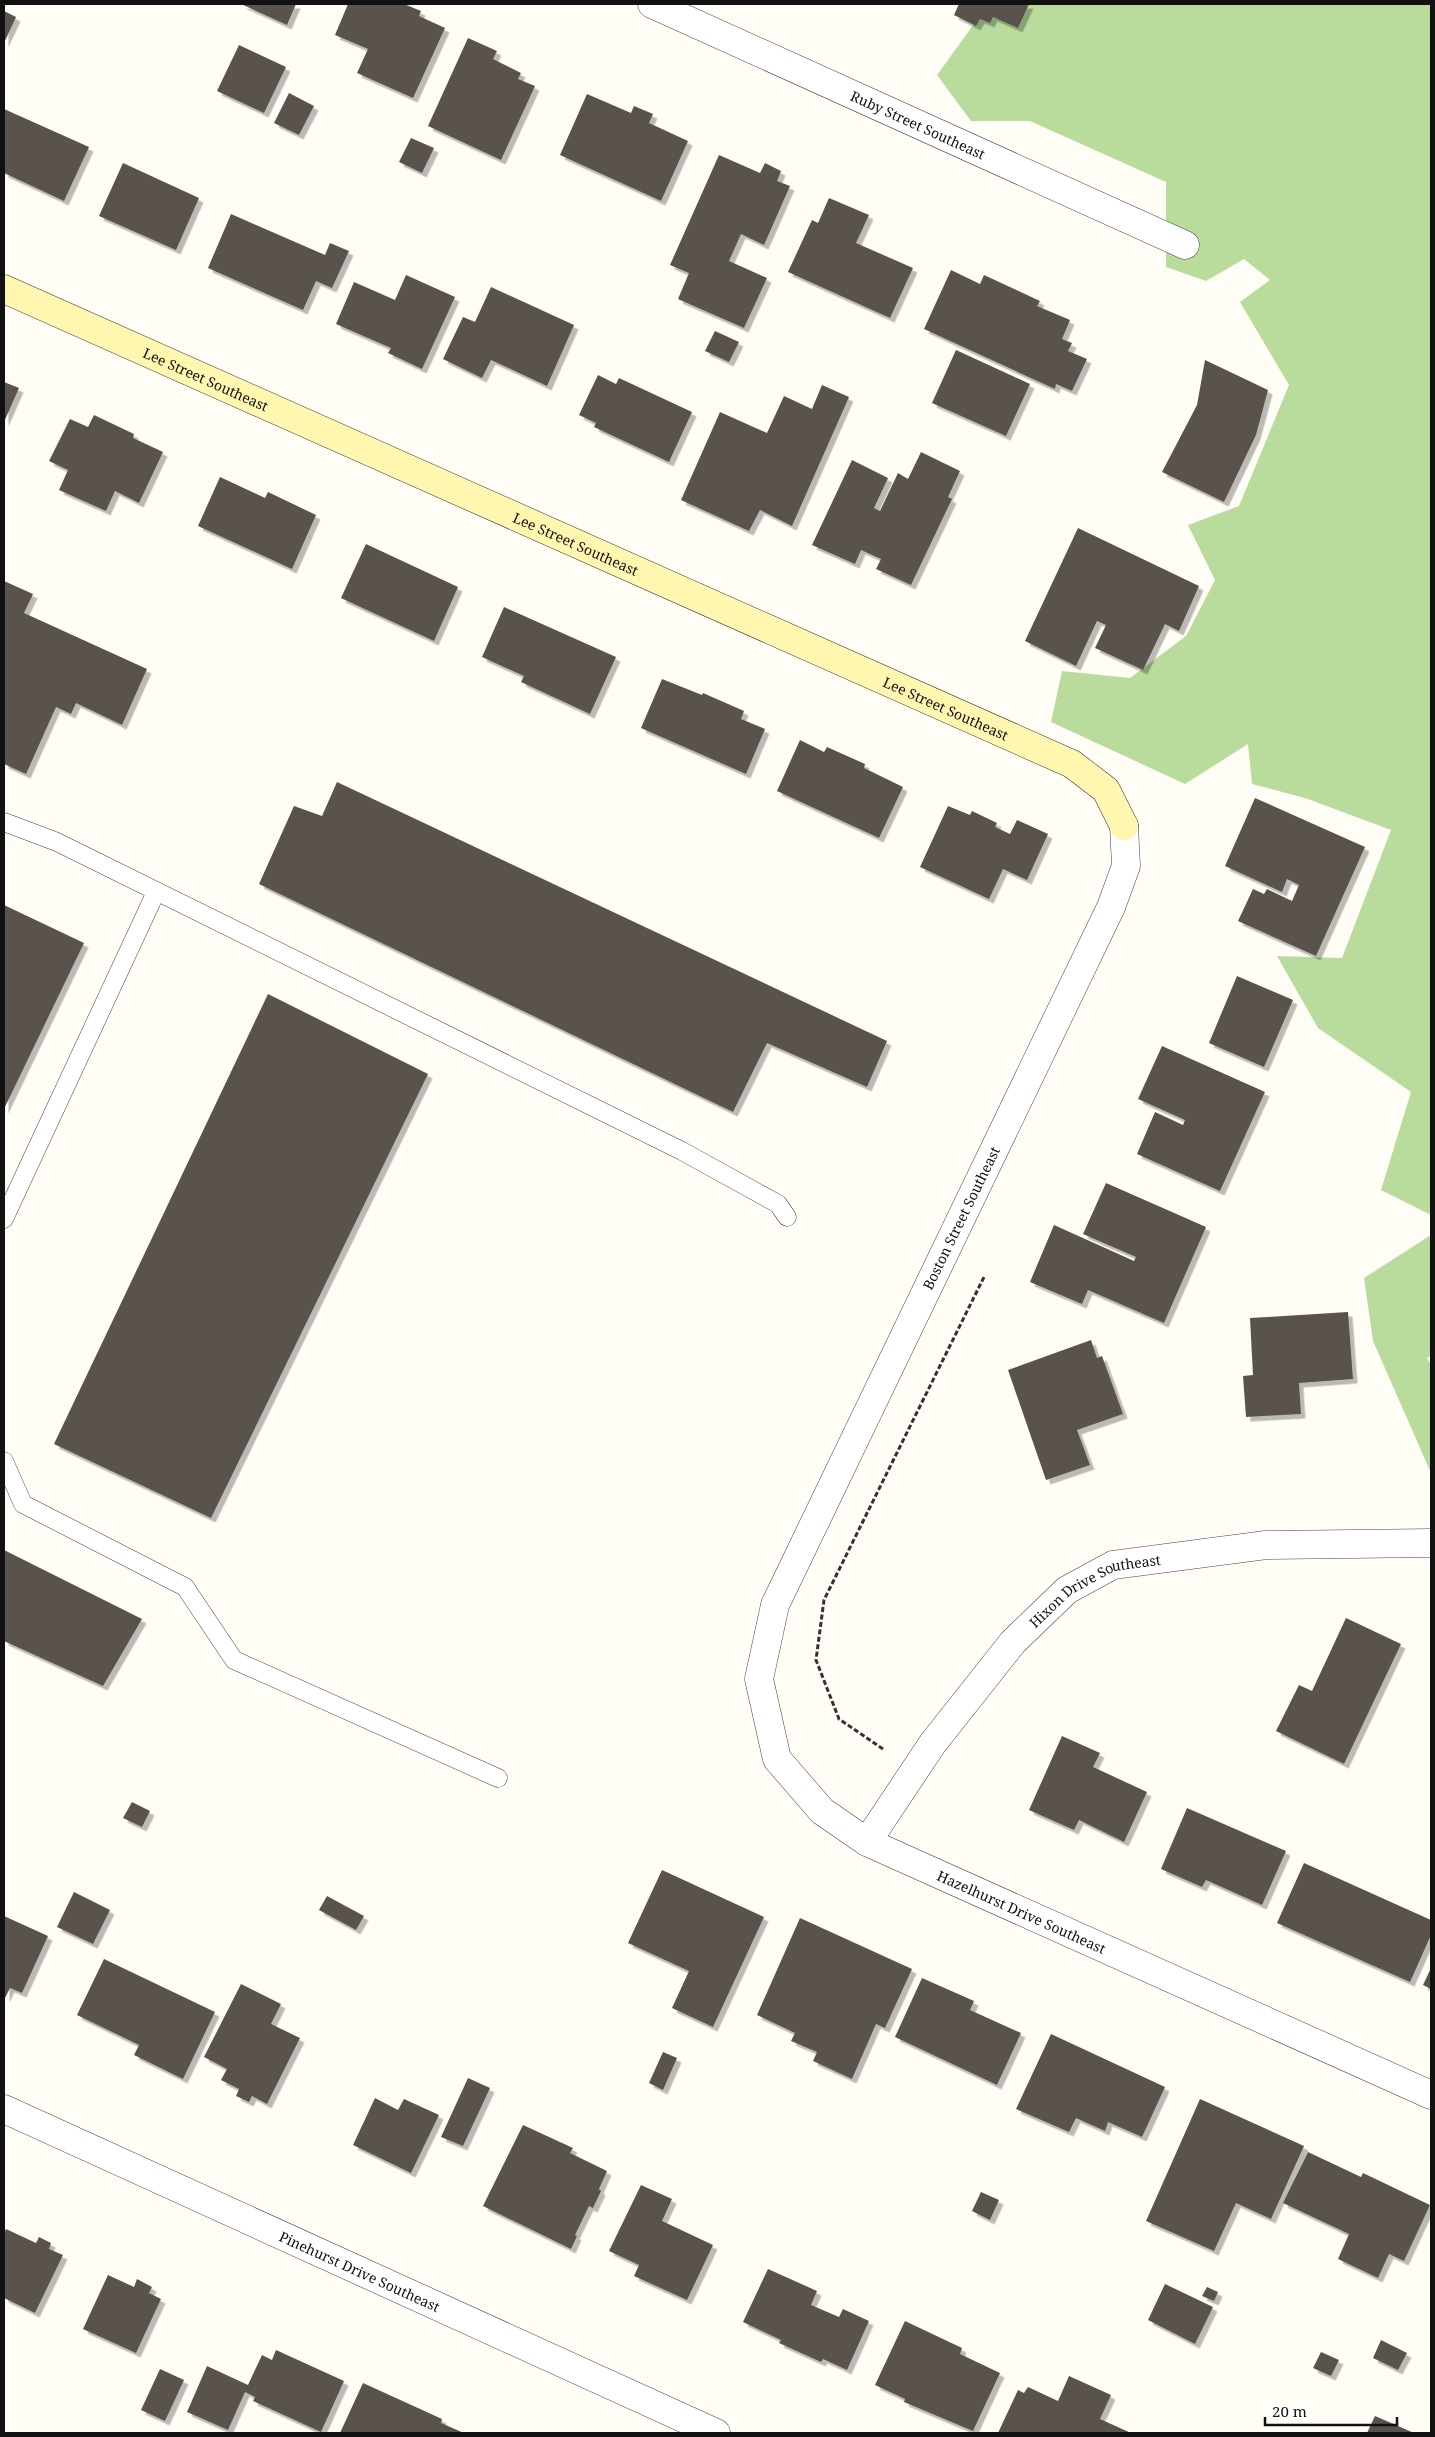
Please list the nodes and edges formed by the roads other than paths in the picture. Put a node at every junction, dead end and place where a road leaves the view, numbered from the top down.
1 (652, 4) edge
2 (1185, 245) dead end
3 (4, 289) edge
4 (4, 822) edge
5 (1124, 826) joint
6 (156, 892) junction
7 (787, 1217) dead end
8 (4, 1219) edge
9 (4, 1461) edge
10 (1431, 1542) edge
11 (775, 1606) joint
12 (498, 1778) dead end
13 (867, 1842) junction
14 (1431, 2095) edge
15 (4, 2109) edge
16 (716, 2433) edge

1 - 2 street, Ruby Street Southeast
3 - 5 street, Lee Street Southeast
4 - 6 lane
5 - 11 street, Boston Street Southeast
6 - 7 lane
6 - 8 lane
9 - 12 lane
10 - 13 street, Hixon Drive Southeast
11 - 13 street, Hazelhurst Drive Southeast
13 - 14 street, Hazelhurst Drive Southeast
15 - 16 street, Pinehurst Drive Southeast

